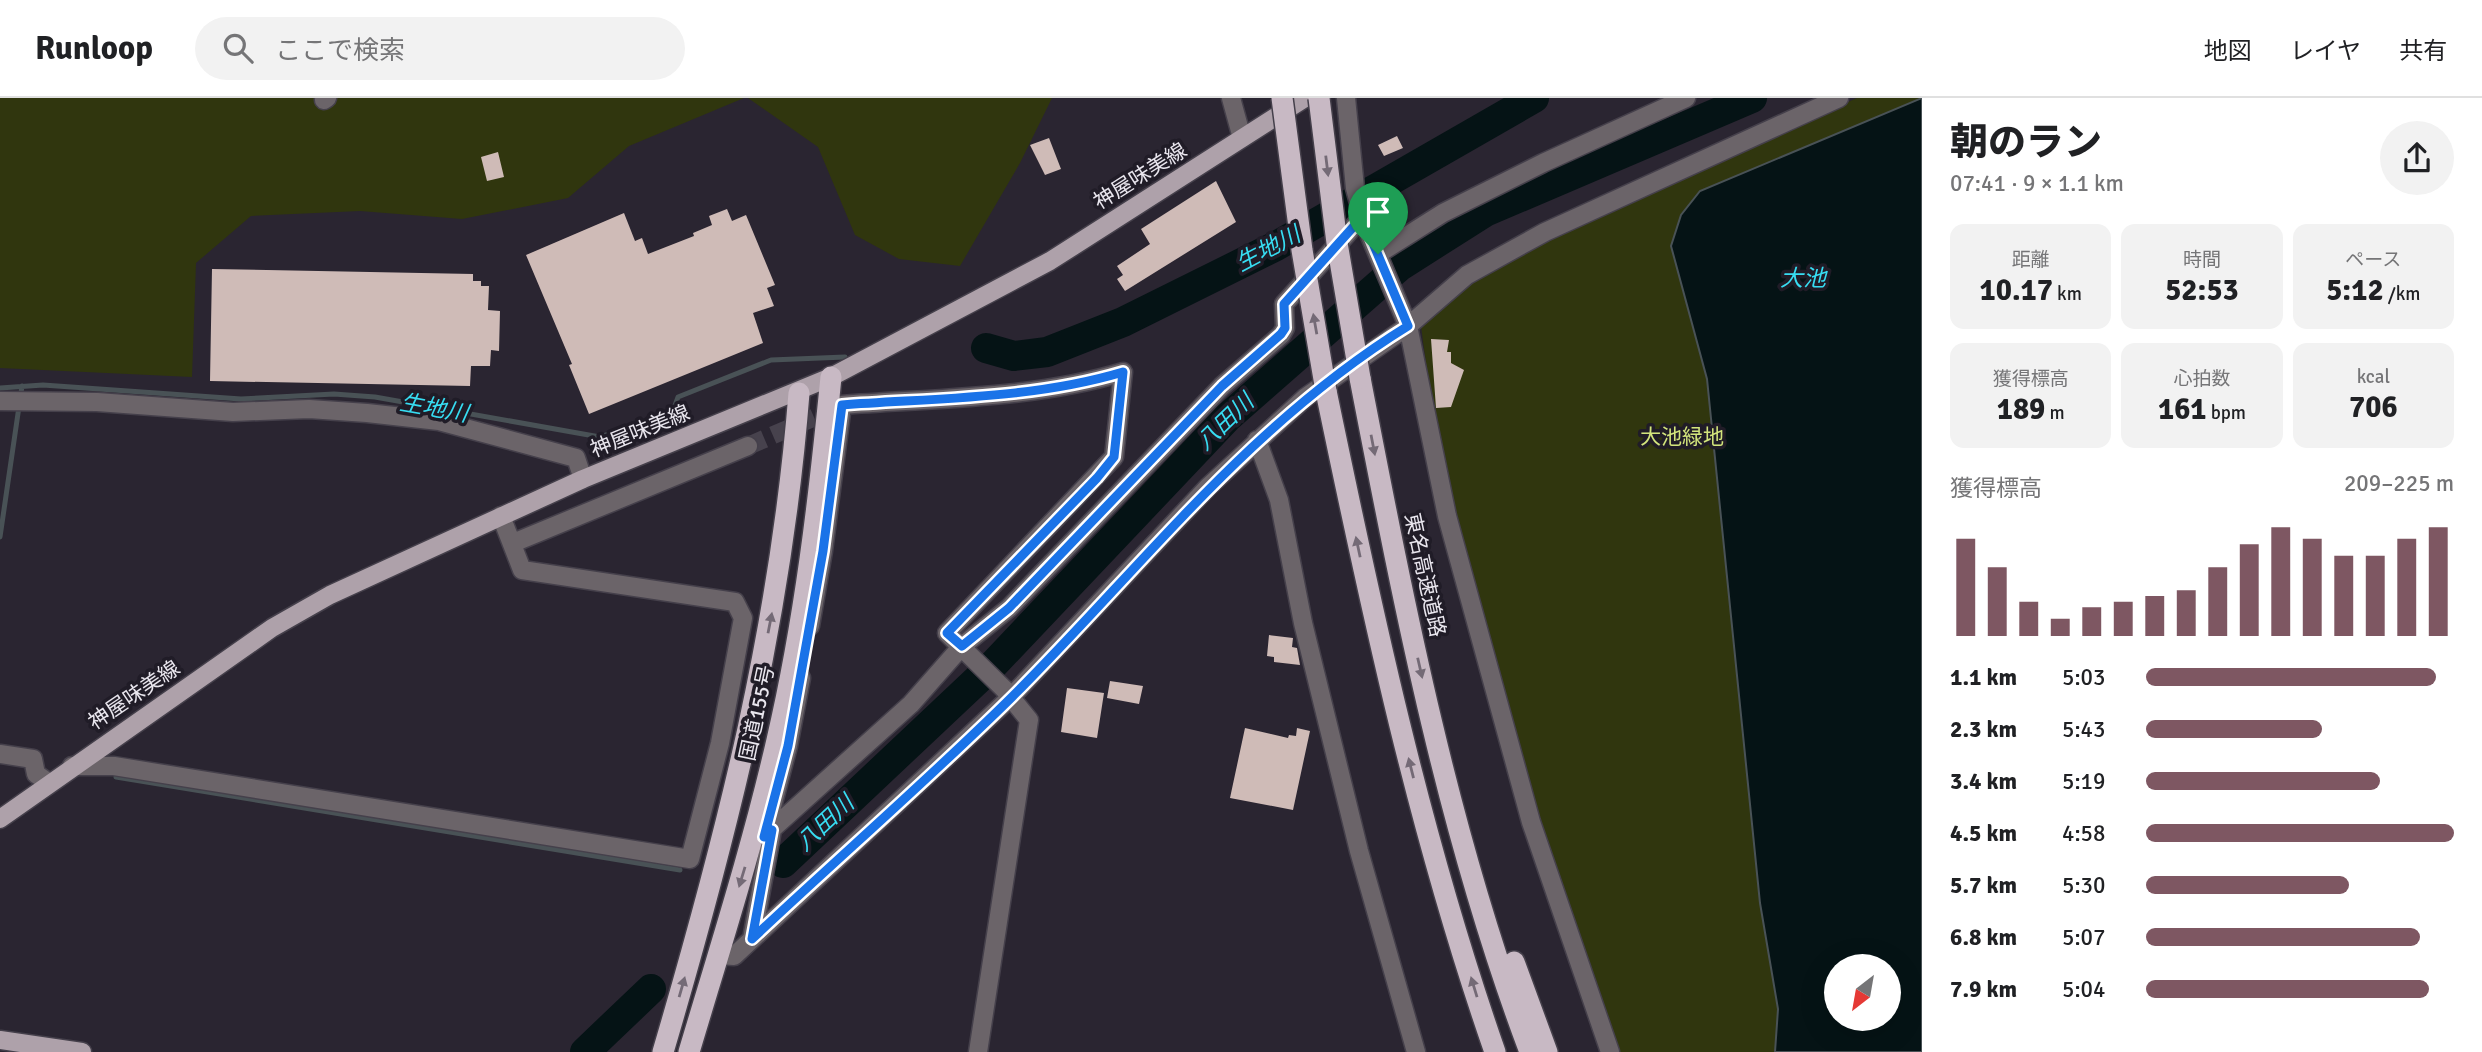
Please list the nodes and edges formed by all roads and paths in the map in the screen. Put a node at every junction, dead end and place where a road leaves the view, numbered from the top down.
1 (1231, 98) edge
2 (1282, 98) edge
3 (1305, 98) edge
4 (1319, 98) edge
5 (1346, 98) edge
6 (1686, 98) edge
7 (1839, 98) edge
8 (1242, 138) junction
9 (1364, 222) junction
10 (1378, 254) junction
11 (1408, 326) junction
12 (831, 377) junction
13 (799, 393) junction
14 (0, 401) edge
15 (1257, 440) junction
16 (748, 446) tunnel mouth
17 (583, 479) junction
18 (501, 516) junction
19 (513, 543) junction
20 (964, 649) junction
21 (1008, 693) junction
22 (0, 754) edge
23 (72, 766) junction
24 (1444, 772) junction
25 (49, 783) junction
26 (0, 819) edge
27 (762, 837) junction
28 (752, 939) junction
29 (718, 956) junction
30 (3, 1044) edge
31 (82, 1052) edge
32 (663, 1052) edge
33 (689, 1052) edge
34 (978, 1052) edge
35 (1416, 1052) edge
36 (1494, 1052) edge
37 (1530, 1052) edge
38 (1547, 1052) edge
39 (1610, 1052) edge

1 - 8 street
36 -> 2 highway, bridge
3 - 8 main road, 神屋味美線
4 -> 24 highway, 東名高速道路, bridge
5 - 9 street
6 - 10 street
7 - 11 street
8 - 12 main road, 神屋味美線
9 - 10 street
9 - 20 street
10 - 11 street
11 - 15 street
11 - 39 street
12 - 13 main road, 神屋味美線
12 - 27 highway, 国道155号
13 - 17 main road, 神屋味美線
32 -> 13 highway, 国道155号
14 - 17 street
15 - 21 street
15 - 35 street
16 - 19 street
17 - 18 main road, 神屋味美線
18 - 19 street
18 - 23 main road, 神屋味美線
19 - 23 street
20 - 21 street
20 - 27 street
20 - 27 street
21 - 28 street
21 - 34 street
22 - 25 street
23 - 25 main road, 神屋味美線
24 - 37 highway, 東名高速道路
24 - 38 highway
25 - 26 main road, 神屋味美線
27 - 28 street
27 -> 29 highway, 国道155号
28 - 29 street
29 - 33 highway, 国道155号
30 - 31 main road

